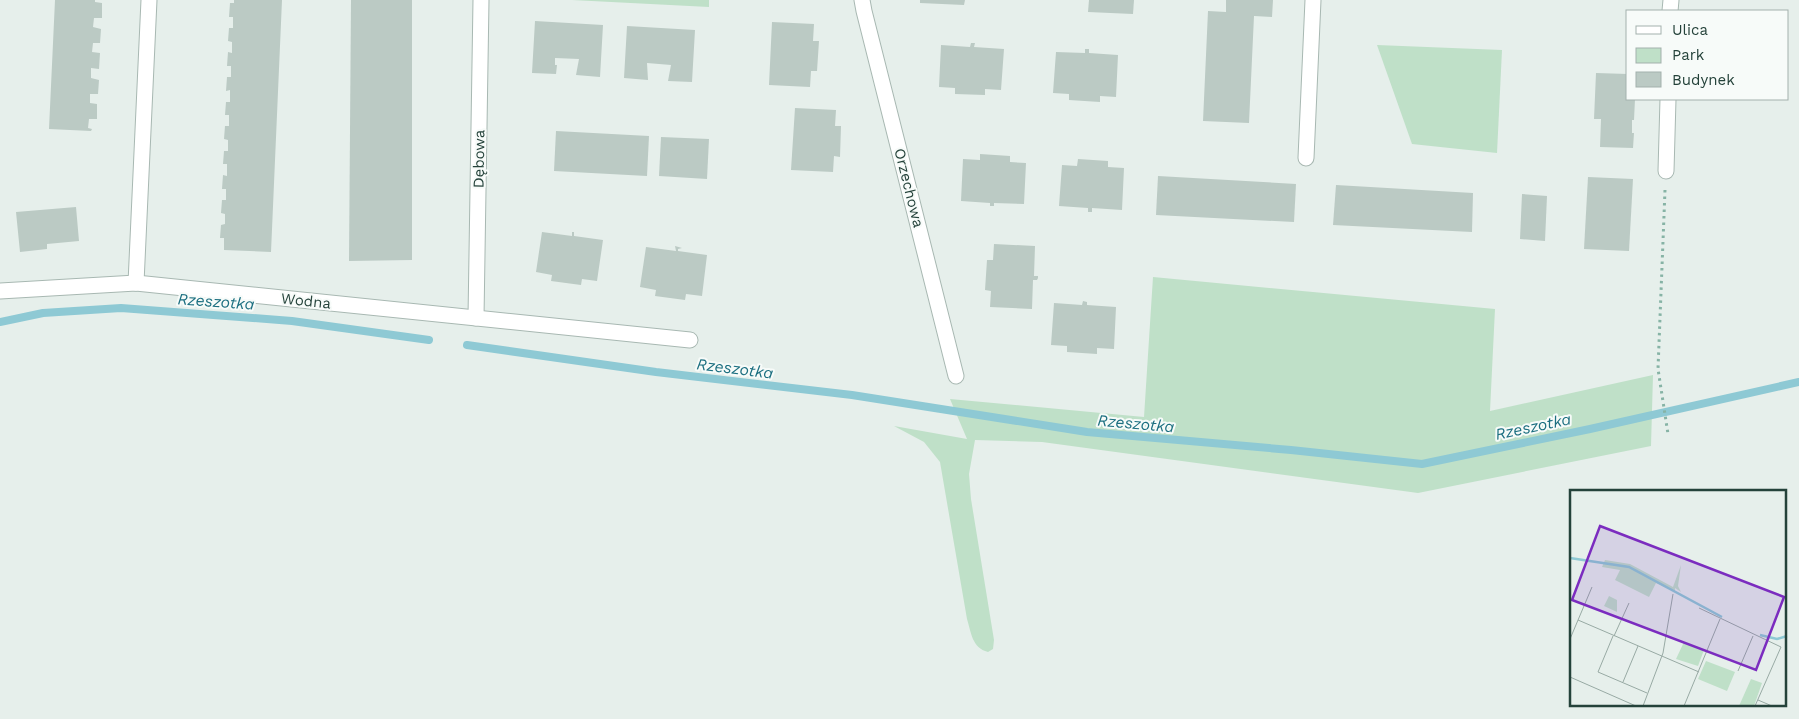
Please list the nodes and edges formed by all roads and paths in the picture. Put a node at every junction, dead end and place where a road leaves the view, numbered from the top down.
1 (149, 0) edge
2 (481, 0) edge
3 (862, 0) edge
4 (1313, 0) edge
5 (1668, 100) edge
6 (1306, 158) dead end
7 (1666, 170) joint
8 (136, 283) junction
9 (0, 291) edge
10 (476, 318) junction
11 (690, 340) dead end
12 (956, 376) dead end
13 (1668, 434) dead end

1 - 8 street
2 - 10 street, Dębowa
3 - 12 street, Orzechowa
4 - 6 street
5 - 7 street
7 - 13 path
8 - 9 street, Wodna
8 - 10 street, Wodna
10 - 11 street, Wodna

